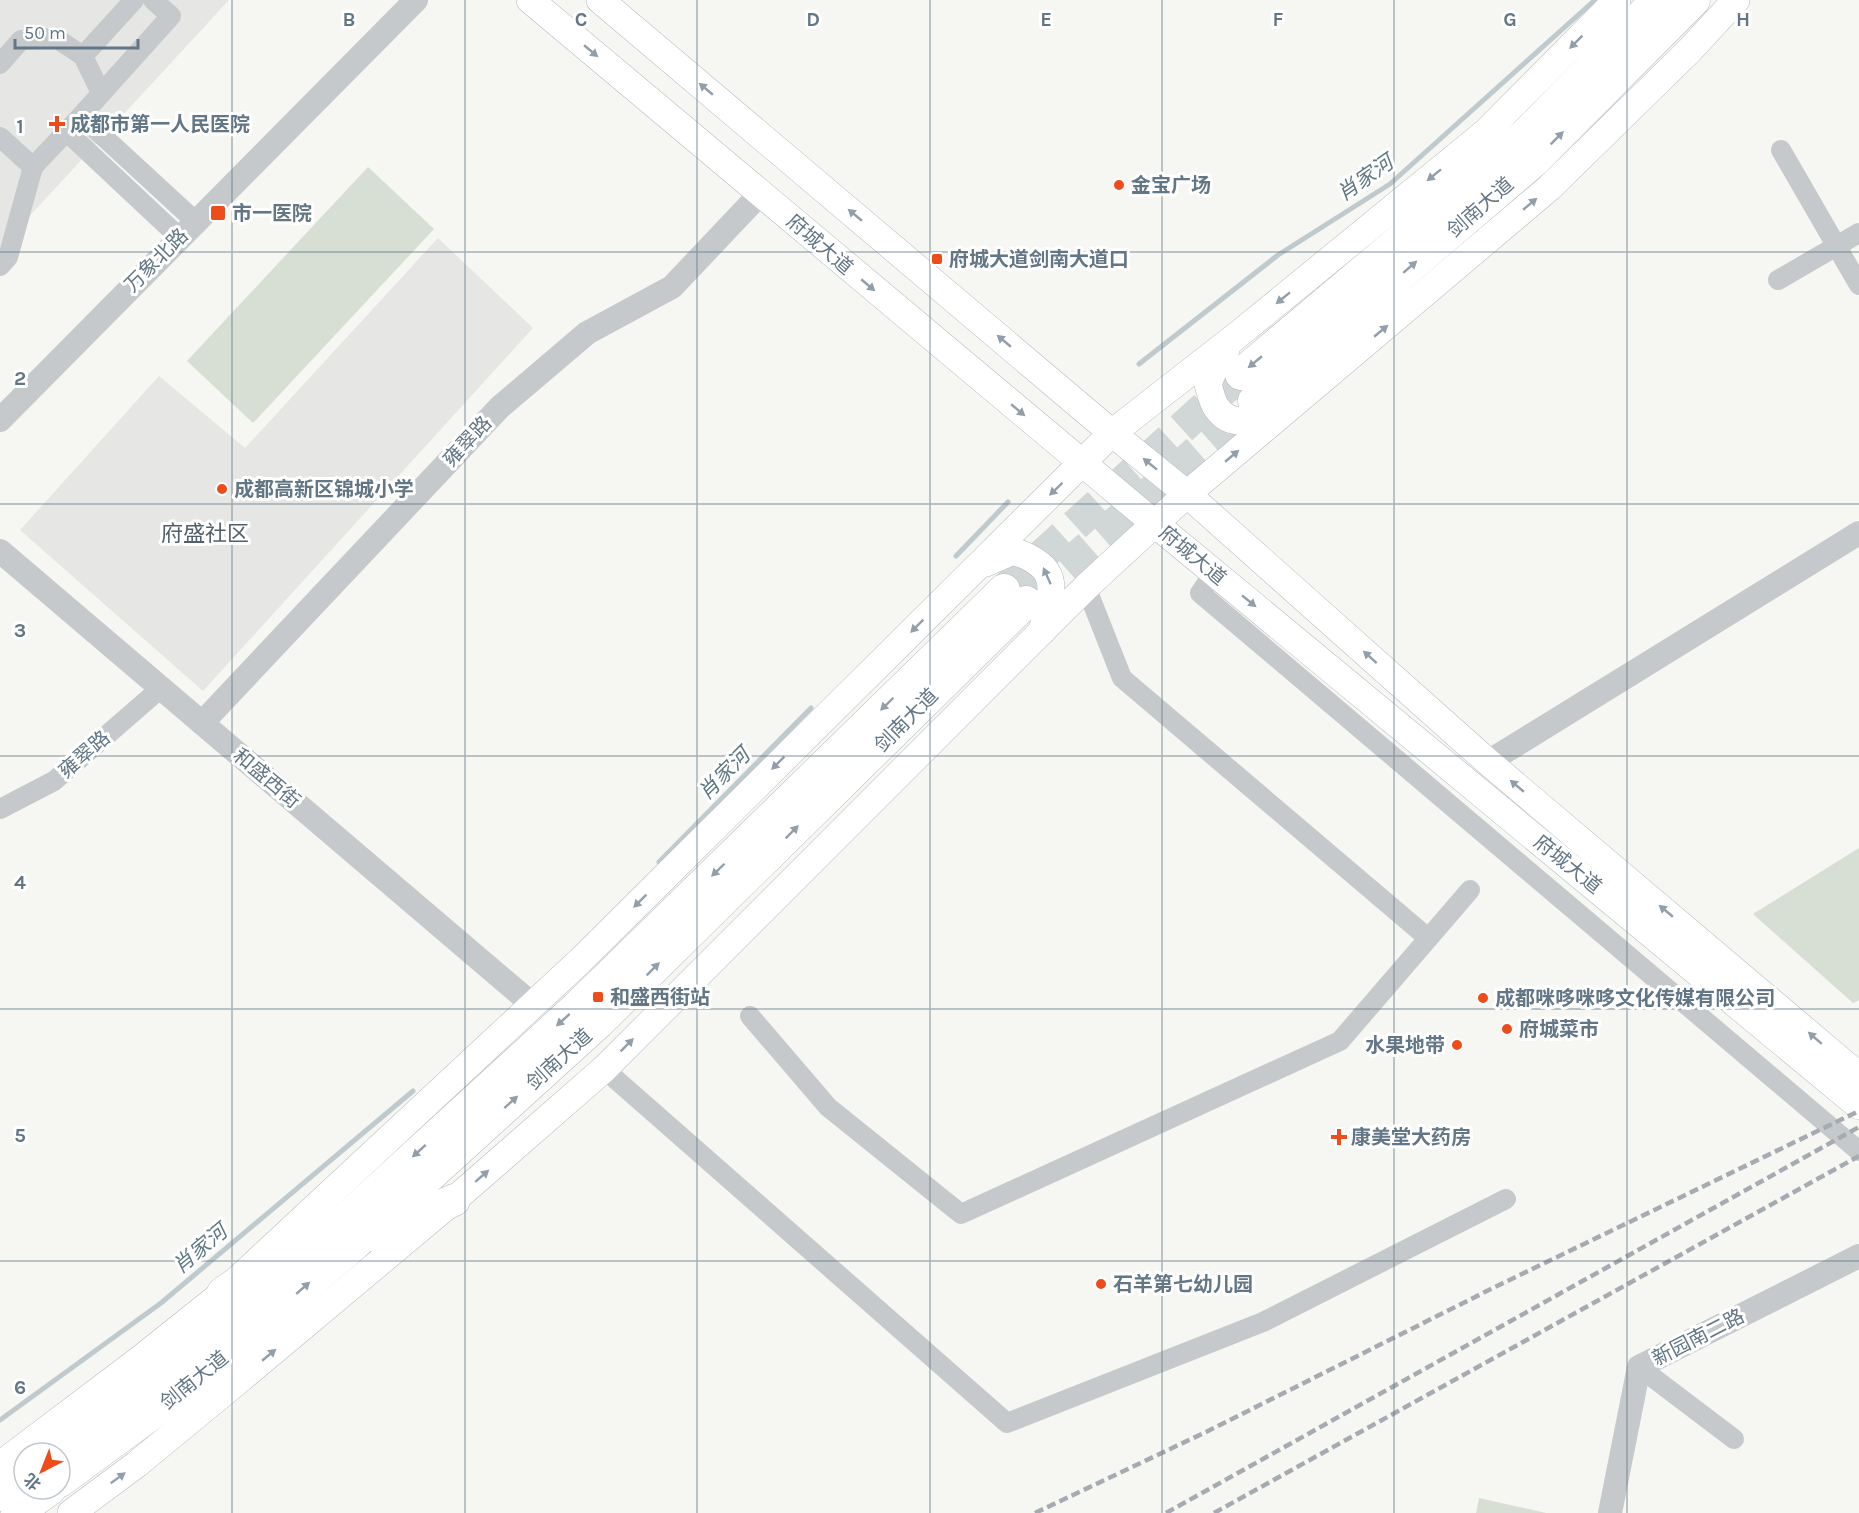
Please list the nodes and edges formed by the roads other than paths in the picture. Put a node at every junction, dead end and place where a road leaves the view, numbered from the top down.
1 (134, 0) edge
2 (153, 0) edge
3 (416, 0) edge
4 (530, 0) edge
5 (600, 0) edge
6 (1657, 0) edge
7 (1694, 0) edge
8 (1711, 0) edge
9 (1736, 0) edge
10 (1617, 1) edge
11 (1689, 51) junction
12 (83, 56) junction
13 (0, 64) edge
14 (102, 93) junction
15 (81, 116) junction
16 (66, 132) junction
17 (0, 137) edge
18 (1781, 150) dead end
19 (33, 167) junction
20 (760, 193) junction
21 (187, 229) junction
22 (1859, 233) edge
23 (1837, 246) junction
24 (0, 266) edge
25 (1778, 280) dead end
26 (1859, 285) edge
27 (1240, 333) junction
28 (1298, 402) junction
29 (0, 420) edge
30 (1113, 433) junction
31 (1082, 463) junction
32 (1187, 494) junction
33 (1154, 523) junction
34 (1859, 533) edge
35 (0, 551) edge
36 (973, 570) junction
37 (1214, 573) junction
38 (1086, 588) junction
39 (1042, 632) junction
40 (161, 688) junction
41 (202, 723) junction
42 (1488, 762) junction
43 (0, 808) edge
44 (1470, 890) dead end
45 (1428, 938) junction
46 (533, 1005) junction
47 (750, 1016) dead end
48 (604, 1069) junction
49 (1859, 1076) edge
50 (1859, 1106) edge
51 (1859, 1151) edge
52 (1506, 1199) dead end
53 (454, 1200) junction
54 (353, 1212) junction
55 (347, 1251) junction
56 (1858, 1256) edge
57 (223, 1293) junction
58 (1639, 1367) junction
59 (1734, 1440) dead end
60 (72, 1442) edge
61 (0, 1465) edge
62 (72, 1472) edge
63 (34, 1501) edge
64 (17, 1513) edge
65 (71, 1513) edge
66 (1610, 1513) edge

1 - 12 street
2 - 14 street
3 - 21 street, 万象北路
4 -> 20 main road, 府城大道
30 -> 5 main road, 府城大道
6 -> 7 highway, 剑南大道
8 - 11 main road
9 - 11 main road
10 -> 27 main road
28 -> 11 main road
12 - 13 street
12 - 14 street
14 - 15 street
15 - 16 street
15 - 21 street
16 - 19 street
16 - 21 street
17 - 19 street
18 - 23 street
19 - 24 street
20 -> 31 main road, 府城大道
20 - 41 street, 雍翠路
21 - 29 street, 万象北路
22 - 23 street
23 - 25 street
23 - 26 street
27 - 28 main road
27 - 30 main road
32 -> 28 main road
30 - 31 main road
32 -> 30 main road, 府城大道
31 - 33 main road, 府城大道
31 -> 36 main road
32 - 33 main road
42 -> 32 main road, 府城大道
33 - 37 main road, 府城大道
33 - 38 main road
34 - 42 street
35 - 40 street, 和盛西街
39 -> 36 main road
36 -> 46 main road
37 -> 50 main road, 府城大道
37 - 51 street
38 - 39 main road
38 - 45 street
48 -> 39 main road
40 - 41 street, 和盛西街
40 - 43 street, 雍翠路
41 - 46 street, 和盛西街
49 -> 42 main road, 府城大道
44 - 45 street
45 - 47 street
46 - 57 main road
48 - 52 street
53 -> 48 main road
53 - 55 highway
65 -> 53 main road
55 -> 54 highway, 剑南大道
54 - 57 highway
54 - 60 highway, 剑南大道
62 -> 55 highway, 剑南大道
56 - 58 street, 新园南二路
57 - 61 main road
58 - 59 street
58 - 66 street, 新园南二路
63 - 64 highway

